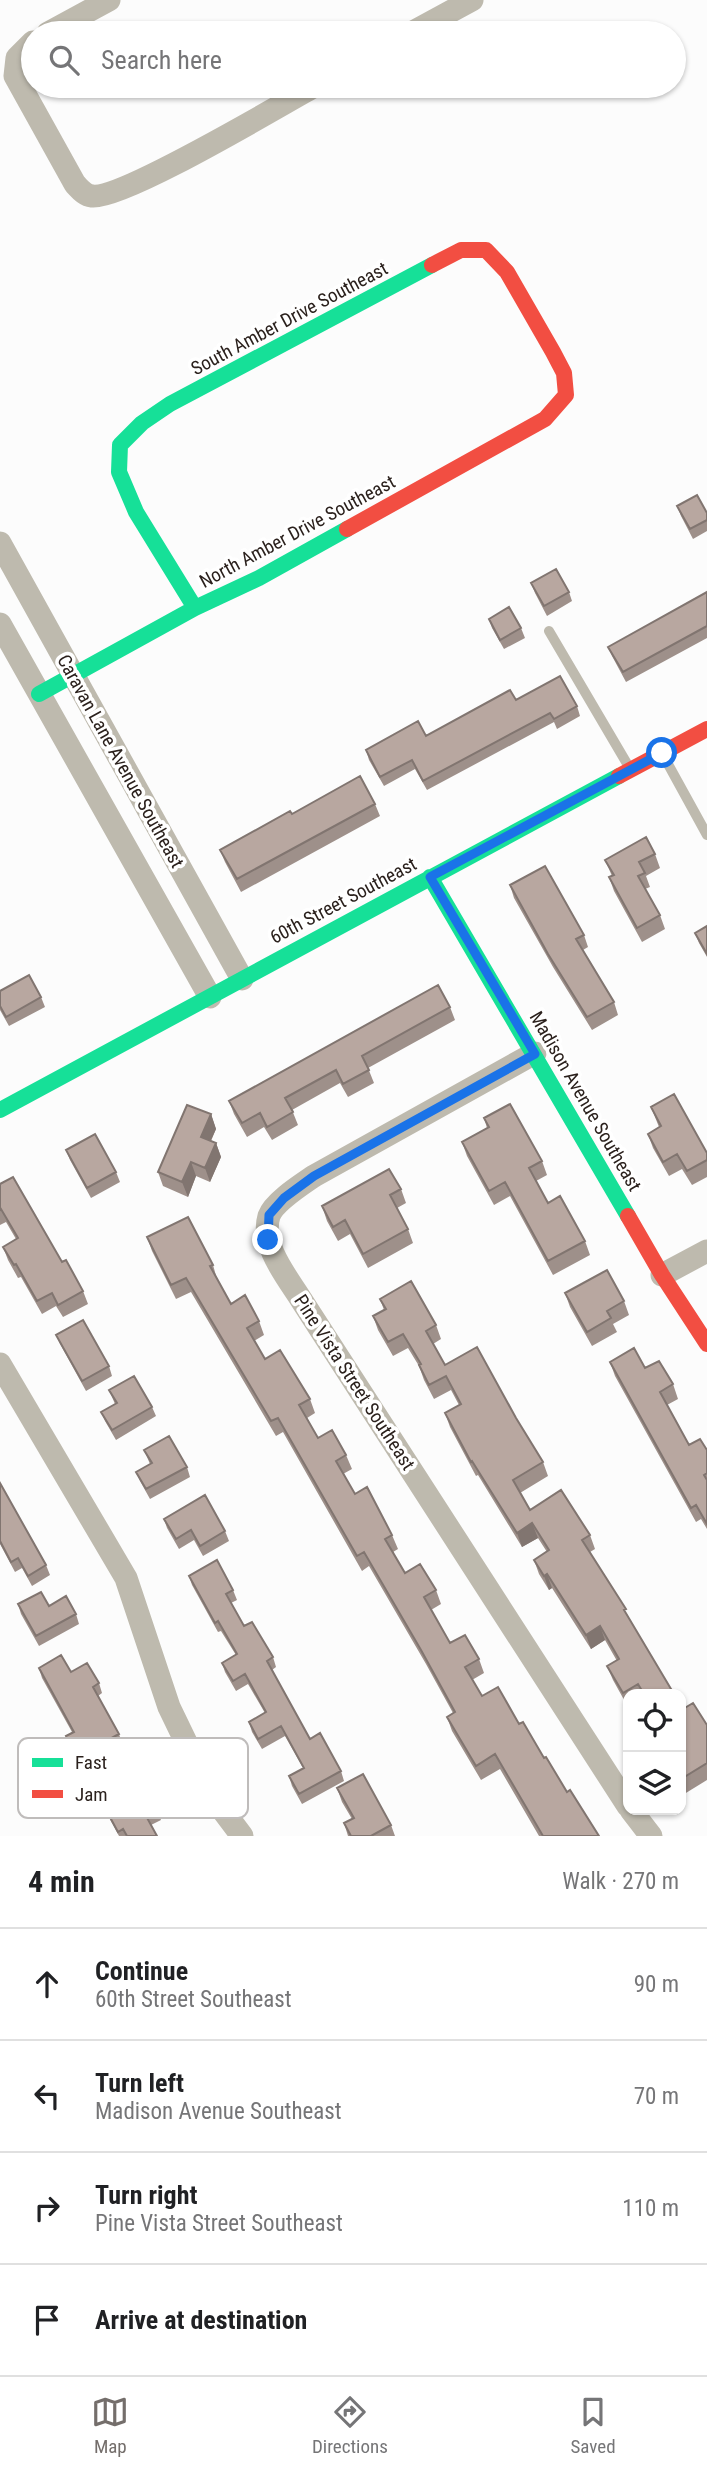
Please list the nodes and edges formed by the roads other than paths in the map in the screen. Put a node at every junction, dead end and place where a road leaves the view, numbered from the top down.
1 (109, 0) edge
2 (472, 0) edge
3 (70, 21) edge
4 (433, 21) edge
5 (21, 54) edge
6 (21, 87) edge
7 (27, 98) edge
8 (293, 98) edge
9 (486, 250) joint
10 (0, 543) edge
11 (195, 608) junction
12 (0, 624) edge
13 (549, 631) dead end
14 (73, 675) junction
15 (39, 694) junction
16 (707, 729) edge
17 (662, 753) junction
18 (631, 769) junction
19 (707, 835) edge
20 (430, 877) junction
21 (242, 979) junction
22 (210, 997) junction
23 (535, 1054) junction
24 (0, 1110) edge
25 (707, 1251) edge
26 (662, 1275) junction
27 (707, 1344) edge
28 (0, 1364) edge
29 (184, 1738) edge
30 (623, 1799) edge
31 (634, 1815) edge
32 (228, 1818) edge
33 (242, 1836) edge
34 (651, 1836) edge

1 - 3 street
2 - 4 street
5 - 6 street
7 - 8 street
9 - 11 street, North Amber Drive Southeast
9 - 11 street, South Amber Drive Southeast
10 - 14 street, Caravan Lane Avenue Southeast
11 - 14 street, North Amber Drive Southeast
12 - 15 street, Caravan Lane Avenue Southeast
13 - 18 lane
14 - 15 street, North Amber Drive Southeast
14 - 21 street, Caravan Lane Avenue Southeast
15 - 22 street, Caravan Lane Avenue Southeast
16 - 17 street, 60th Street Southeast
17 - 18 street, 60th Street Southeast
17 - 19 lane
18 - 20 street, 60th Street Southeast
20 - 21 street, 60th Street Southeast
20 - 23 street, Madison Avenue Southeast
21 - 22 street, 60th Street Southeast
22 - 24 street, 60th Street Southeast
23 - 26 street, Madison Avenue Southeast
23 - 30 street, Pine Vista Street Southeast
25 - 26 street
26 - 27 street, Madison Avenue Southeast
28 - 29 street
31 - 34 street, Pine Vista Street Southeast
32 - 33 street

